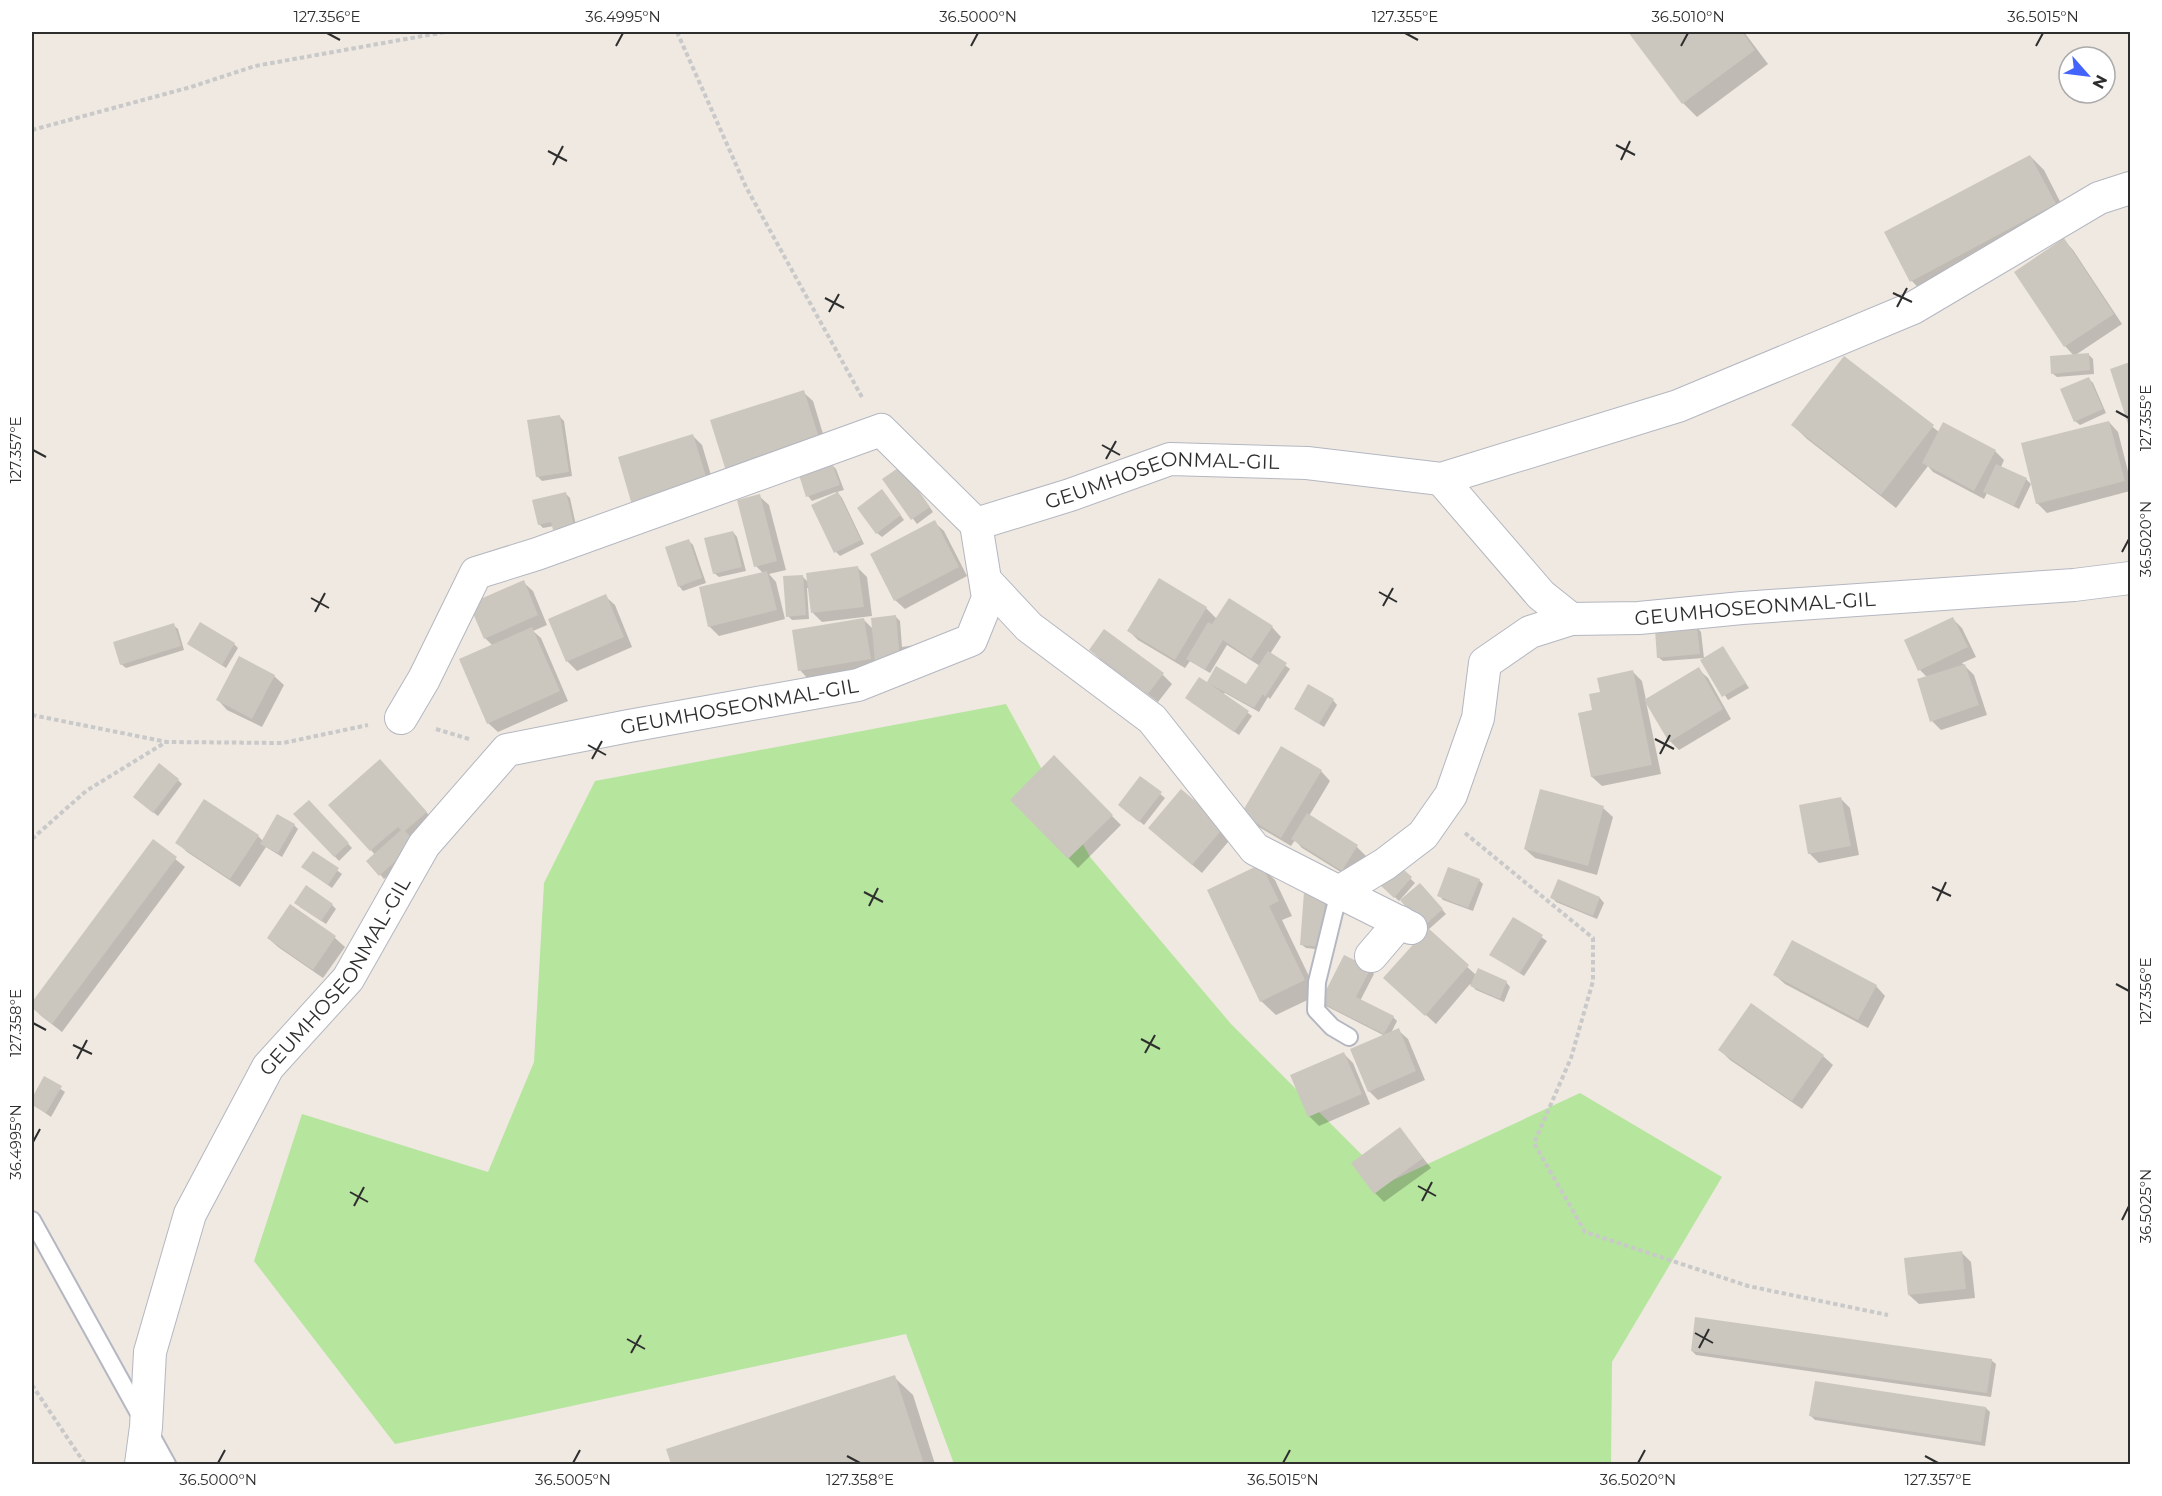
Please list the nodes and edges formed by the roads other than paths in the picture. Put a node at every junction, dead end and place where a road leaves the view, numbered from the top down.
1 (2130, 188) edge
2 (1441, 479) junction
3 (975, 524) junction
4 (2130, 578) edge
5 (986, 581) junction
6 (1572, 619) junction
7 (401, 718) road end
8 (1339, 892) junction
9 (1371, 956) dead end
10 (1348, 1037) dead end
11 (32, 1220) edge
12 (146, 1427) junction
13 (141, 1464) edge
14 (167, 1464) edge

1 - 2 street, GEUMHOSEONMAL-GIL
2 - 3 street, GEUMHOSEONMAL-GIL
2 - 6 street
3 - 5 street, GEUMHOSEONMAL-GIL
3 - 7 street
4 - 6 street, GEUMHOSEONMAL-GIL
5 - 8 street
5 - 12 street, GEUMHOSEONMAL-GIL
6 - 8 street, GEUMHOSEONMAL-GIL
8 - 9 street
8 - 10 lane
11 - 12 lane
12 - 13 street, GEUMHOSEONMAL-GIL
12 - 14 lane

